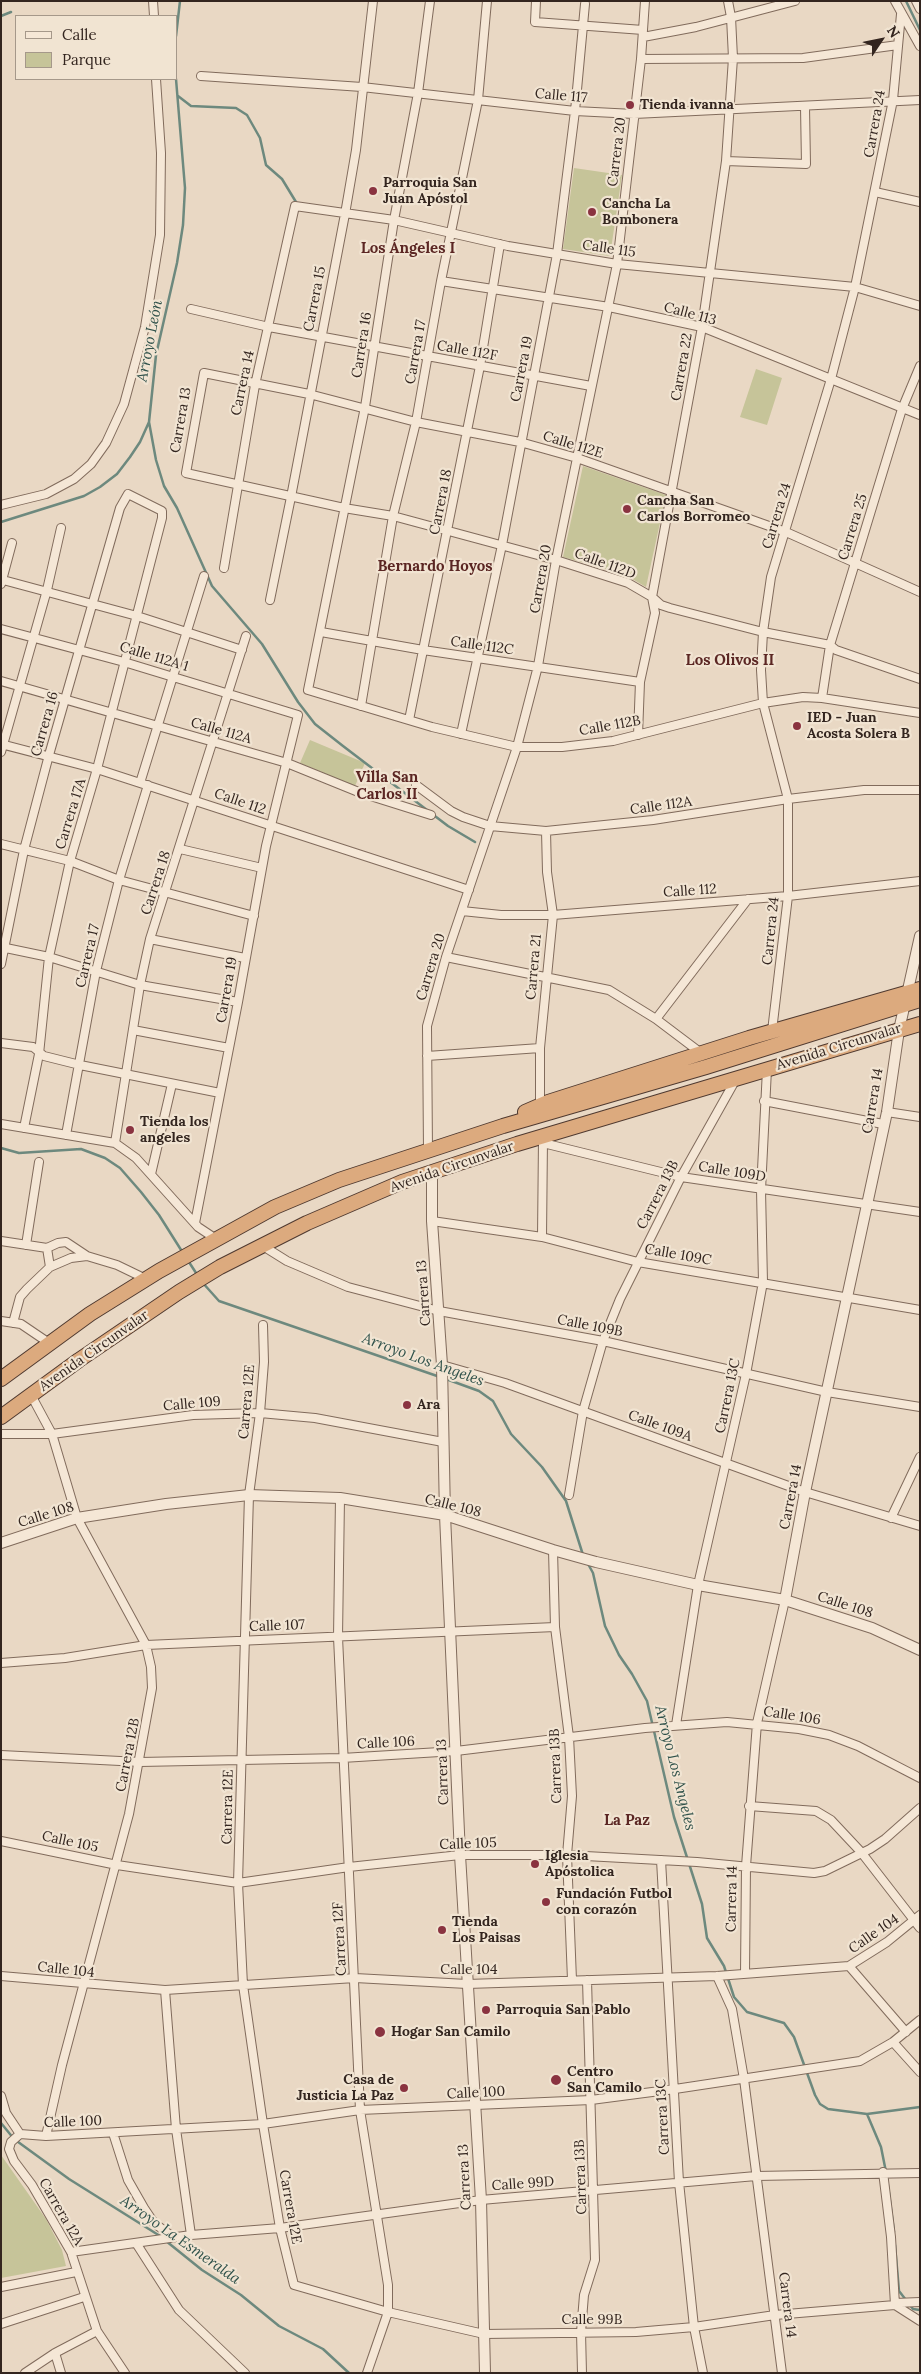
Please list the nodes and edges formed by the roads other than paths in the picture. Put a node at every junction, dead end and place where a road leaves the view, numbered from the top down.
1 (153, 1) edge
2 (373, 1) edge
3 (430, 1) edge
4 (487, 1) edge
5 (536, 1) edge
6 (644, 1) edge
7 (728, 1) edge
8 (795, 1) edge
9 (896, 1) edge
10 (916, 1) edge
11 (585, 4) dead end
12 (920, 9) edge
13 (901, 14) junction
14 (154, 15) edge
15 (731, 17) junction
16 (584, 27) junction
17 (643, 34) junction
18 (898, 45) junction
19 (920, 46) edge
20 (733, 58) junction
21 (642, 59) junction
22 (201, 76) dead end
23 (156, 80) edge
24 (362, 87) junction
25 (418, 93) junction
26 (478, 100) junction
27 (893, 100) junction
28 (920, 100) edge
29 (805, 106) junction
30 (731, 109) junction
31 (575, 111) junction
32 (634, 114) junction
33 (726, 161) junction
34 (875, 192) junction
35 (920, 202) edge
36 (295, 206) joint
37 (345, 214) junction
38 (394, 220) junction
39 (451, 234) junction
40 (500, 244) junction
41 (557, 254) junction
42 (617, 264) junction
43 (710, 273) junction
44 (441, 281) junction
45 (855, 287) junction
46 (493, 288) junction
47 (548, 297) junction
48 (920, 306) edge
49 (609, 307) junction
50 (191, 308) dead end
51 (269, 327) junction
52 (702, 327) junction
53 (321, 336) junction
54 (375, 347) junction
55 (428, 356) junction
56 (480, 366) junction
57 (920, 366) edge
58 (204, 373) joint
59 (535, 375) junction
60 (831, 379) junction
61 (255, 385) junction
62 (591, 386) junction
63 (309, 394) junction
64 (365, 408) junction
65 (902, 409) junction
66 (920, 415) edge
67 (416, 422) junction
68 (467, 432) junction
69 (520, 442) junction
70 (577, 458) junction
71 (186, 472) joint
72 (238, 484) junction
73 (672, 492) junction
74 (128, 494) joint
75 (292, 496) junction
76 (1, 505) edge
77 (344, 508) junction
78 (393, 516) junction
79 (61, 528) dead end
80 (448, 531) junction
81 (786, 532) junction
82 (12, 542) dead end
83 (502, 545) junction
84 (556, 560) junction
85 (855, 562) junction
86 (224, 568) dead end
87 (204, 576) dead end
88 (2, 582) edge
89 (47, 590) junction
90 (920, 592) edge
91 (652, 597) junction
92 (270, 600) dead end
93 (93, 604) junction
94 (137, 616) junction
95 (1, 629) edge
96 (187, 631) junction
97 (321, 632) junction
98 (763, 632) junction
99 (246, 636) dead end
100 (33, 637) junction
101 (372, 642) junction
102 (830, 645) junction
103 (80, 649) junction
104 (242, 650) junction
105 (423, 650) junction
106 (477, 658) junction
107 (124, 662) junction
108 (538, 666) junction
109 (173, 676) junction
110 (920, 679) edge
111 (1, 681) edge
112 (640, 682) junction
113 (19, 686) junction
114 (308, 690) joint
115 (229, 694) junction
116 (822, 698) junction
117 (65, 699) junction
118 (763, 703) junction
119 (361, 706) junction
120 (112, 712) junction
121 (920, 713) edge
122 (409, 720) junction
123 (159, 726) junction
124 (461, 734) junction
125 (638, 735) junction
126 (213, 742) junction
127 (2, 747) edge
128 (517, 747) junction
129 (50, 755) junction
130 (287, 763) junction
131 (97, 769) junction
132 (144, 784) junction
133 (416, 785) dead end
134 (920, 790) edge
135 (788, 799) junction
136 (195, 800) junction
137 (431, 815) dead end
138 (270, 825) junction
139 (490, 826) junction
140 (546, 831) junction
141 (1, 844) edge
142 (180, 849) junction
143 (24, 850) junction
144 (70, 861) junction
145 (262, 868) junction
146 (120, 880) junction
147 (920, 881) edge
148 (469, 890) junction
149 (166, 893) junction
150 (788, 896) junction
151 (748, 899) junction
152 (462, 911) junction
153 (553, 915) junction
154 (254, 916) junction
155 (920, 936) edge
156 (150, 939) junction
157 (2, 947) edge
158 (918, 950) edge
159 (49, 957) junction
160 (446, 957) junction
161 (245, 958) junction
162 (1, 964) edge
163 (96, 972) junction
164 (547, 979) junction
165 (140, 985) junction
166 (914, 996) edge
167 (238, 1002) junction
168 (656, 1019) junction
169 (920, 1024) edge
170 (133, 1030) junction
171 (899, 1030) junction
172 (920, 1030) edge
173 (772, 1031) junction
174 (1, 1043) edge
175 (229, 1048) junction
176 (540, 1048) junction
177 (701, 1053) junction
178 (39, 1054) junction
179 (427, 1056) junction
180 (80, 1064) junction
181 (767, 1069) junction
182 (126, 1075) junction
183 (736, 1079) junction
184 (172, 1084) junction
185 (220, 1093) junction
186 (764, 1101) junction
187 (540, 1105) junction
188 (887, 1112) junction
189 (920, 1117) edge
190 (1, 1124) edge
191 (883, 1124) junction
192 (503, 1126) junction
193 (24, 1128) junction
194 (66, 1135) junction
195 (543, 1140) junction
196 (115, 1143) junction
197 (428, 1151) junction
198 (39, 1162) dead end
199 (432, 1171) junction
200 (150, 1174) junction
201 (681, 1177) junction
202 (761, 1190) junction
203 (868, 1203) junction
204 (920, 1212) edge
205 (432, 1221) junction
206 (197, 1225) junction
207 (542, 1237) junction
208 (1, 1241) edge
209 (207, 1244) junction
210 (26, 1245) junction
211 (263, 1246) junction
212 (47, 1248) junction
213 (87, 1256) junction
214 (638, 1262) junction
215 (50, 1267) junction
216 (146, 1280) junction
217 (763, 1282) junction
218 (847, 1297) junction
219 (920, 1310) edge
220 (439, 1311) junction
221 (1, 1321) edge
222 (13, 1323) junction
223 (263, 1325) dead end
224 (603, 1340) junction
225 (49, 1343) junction
226 (442, 1367) junction
227 (746, 1374) junction
228 (1, 1379) edge
229 (827, 1392) junction
230 (31, 1395) junction
231 (920, 1407) edge
232 (583, 1411) junction
233 (260, 1413) junction
234 (1, 1417) edge
235 (1, 1434) edge
236 (52, 1434) junction
237 (443, 1442) junction
238 (920, 1457) edge
239 (726, 1464) junction
240 (805, 1492) junction
241 (249, 1495) junction
242 (569, 1495) dead end
243 (340, 1498) junction
244 (445, 1515) junction
245 (77, 1518) junction
246 (891, 1518) junction
247 (920, 1526) edge
248 (1, 1543) edge
249 (553, 1550) junction
250 (698, 1585) junction
251 (785, 1600) junction
252 (554, 1627) junction
253 (451, 1632) junction
254 (338, 1637) junction
255 (247, 1639) junction
256 (146, 1645) junction
257 (920, 1650) edge
258 (1, 1663) edge
259 (757, 1723) junction
260 (676, 1725) junction
261 (569, 1737) junction
262 (456, 1751) junction
263 (1, 1755) edge
264 (242, 1758) junction
265 (342, 1758) junction
266 (140, 1762) junction
267 (920, 1778) edge
268 (749, 1806) junction
269 (920, 1808) edge
270 (1, 1841) edge
271 (860, 1852) junction
272 (460, 1855) junction
273 (568, 1855) junction
274 (661, 1860) junction
275 (117, 1865) junction
276 (746, 1866) junction
277 (349, 1867) junction
278 (238, 1883) junction
279 (917, 1918) edge
280 (920, 1928) edge
281 (849, 1966) junction
282 (745, 1974) junction
283 (1, 1976) edge
284 (718, 1976) junction
285 (355, 1978) junction
286 (666, 1979) junction
287 (572, 1980) junction
288 (587, 1980) junction
289 (83, 1984) junction
290 (467, 1984) junction
291 (244, 1985) junction
292 (165, 1990) junction
293 (920, 2020) edge
294 (906, 2032) junction
295 (893, 2042) junction
296 (920, 2072) edge
297 (744, 2079) junction
298 (675, 2089) junction
299 (1, 2096) edge
300 (591, 2100) junction
301 (475, 2106) junction
302 (360, 2110) junction
303 (263, 2124) junction
304 (176, 2129) junction
305 (113, 2133) junction
306 (20, 2134) junction
307 (46, 2136) junction
308 (884, 2172) junction
309 (920, 2173) edge
310 (756, 2176) junction
311 (679, 2182) junction
312 (594, 2190) junction
313 (481, 2200) junction
314 (378, 2215) junction
315 (280, 2228) junction
316 (191, 2235) junction
317 (171, 2238) junction
318 (136, 2243) junction
319 (71, 2252) junction
320 (76, 2272) junction
321 (294, 2285) joint
322 (1, 2288) edge
323 (84, 2297) junction
324 (917, 2302) edge
325 (897, 2304) junction
326 (388, 2312) junction
327 (775, 2315) junction
328 (920, 2321) edge
329 (1, 2324) edge
330 (694, 2327) junction
331 (97, 2332) junction
332 (580, 2332) junction
333 (484, 2334) junction
334 (55, 2353) junction
335 (25, 2373) edge
336 (61, 2373) edge
337 (125, 2373) edge
338 (245, 2373) edge
339 (367, 2373) edge
340 (485, 2373) edge
341 (582, 2373) edge
342 (703, 2373) edge
343 (782, 2373) edge

1 - 14 street
2 - 24 street, Carrera 15
3 - 25 street, Carrera 16
4 - 26 street, Carrera 17
5 - 16 street
6 - 17 street, Carrera 20
7 - 15 street, Carrera 22
8 - 15 street
9 - 13 street
10 - 12 street
11 - 16 street, Carrera 19
13 - 18 street, Carrera 24
13 - 19 street
15 - 17 street
15 - 20 street, Carrera 22
16 - 17 street
16 - 31 street, Carrera 19
17 - 21 street, Carrera 20
18 - 20 street
18 - 27 street, Carrera 24
20 - 21 street
20 - 30 street, Carrera 22
21 - 32 street, Carrera 20
22 - 24 street, Calle 117
23 - 76 street
24 - 25 street, Calle 117
24 - 37 street, Carrera 15
25 - 26 street, Calle 117
25 - 38 street, Carrera 16
26 - 31 street, Calle 117
26 - 39 street, Carrera 17
27 - 28 street, Calle 117
27 - 29 street, Calle 117
27 - 34 street, Carrera 24
29 - 30 street, Calle 117
29 - 33 street
30 - 32 street, Calle 117
30 - 33 street, Carrera 22
31 - 32 street, Calle 117
31 - 41 street, Carrera 19
32 - 42 street, Carrera 20
33 - 43 street, Carrera 22
34 - 35 street
34 - 45 street, Carrera 24
36 - 37 street, Calle 115
36 - 51 street, Carrera 14
37 - 38 street, Calle 115
37 - 53 street, Carrera 15
38 - 39 street, Calle 115
38 - 54 street, Carrera 16
39 - 40 street, Calle 115
39 - 44 street, Carrera 17
40 - 41 street, Calle 115
40 - 46 street, Carrera 18
41 - 42 street, Calle 115
41 - 47 street, Carrera 19
42 - 43 street, Calle 115
42 - 49 street, Carrera 20
43 - 45 street, Calle 115
43 - 52 street, Carrera 22
44 - 46 street, Calle 113
44 - 55 street, Carrera 17
45 - 48 street, Calle 115
45 - 60 street, Carrera 24
46 - 47 street, Calle 113
46 - 56 street, Carrera 18
47 - 49 street, Calle 113
47 - 59 street, Carrera 19
49 - 52 street, Calle 113
49 - 62 street, Carrera 20
50 - 51 street, Calle 112F
51 - 53 street, Calle 112F
51 - 61 street, Carrera 14
52 - 60 street, Calle 113
52 - 73 street, Carrera 22
53 - 54 street, Calle 112F
53 - 63 street, Carrera 15
54 - 55 street, Calle 112F
54 - 64 street, Carrera 16
55 - 56 street, Calle 112F
55 - 67 street, Carrera 17
56 - 59 street, Calle 112F
56 - 68 street, Carrera 18
57 - 65 street, Carrera 25
58 - 61 street, Calle 112E
58 - 71 street, Carrera 13
59 - 62 street, Calle 112F
59 - 69 street, Carrera 19
60 - 65 street, Calle 113
60 - 81 street, Carrera 24
61 - 63 street, Calle 112E
61 - 72 street, Carrera 14
62 - 70 street, Carrera 20
63 - 64 street, Calle 112E
63 - 75 street, Carrera 15
64 - 67 street, Calle 112E
64 - 77 street, Carrera 16
65 - 66 street, Calle 113
65 - 85 street, Carrera 25
67 - 68 street, Calle 112E
67 - 78 street, Carrera 17
68 - 69 street, Calle 112E
68 - 80 street, Carrera 18
69 - 70 street, Calle 112E
69 - 83 street, Carrera 19
70 - 73 street, Calle 112E
70 - 84 street, Carrera 20
71 - 72 street, Calle 112D
72 - 75 street, Calle 112D
72 - 86 street, Carrera 14
73 - 81 street, Calle 112E
73 - 91 street, Carrera 22
74 - 93 street, Carrera 16
74 - 94 street, Carrera 17A
75 - 77 street, Calle 112D
75 - 92 street, Carrera 15
77 - 78 street, Calle 112D
77 - 97 street, Carrera 16
78 - 80 street, Calle 112D
78 - 101 street, Carrera 17
79 - 89 street
80 - 83 street, Calle 112D
80 - 105 street, Carrera 18
81 - 85 street, Calle 112E
81 - 98 street, Carrera 24
82 - 88 street
83 - 84 street, Calle 112D
83 - 106 street, Carrera 19
84 - 91 street, Calle 112D
84 - 108 street, Carrera 20
85 - 90 street, Calle 112E
85 - 102 street, Carrera 25
87 - 96 street, Carrera 17
88 - 89 street
89 - 93 street
89 - 100 street
91 - 98 street, Calle 112D
91 - 112 street, Carrera 22
93 - 94 street
93 - 103 street, Carrera 16
94 - 96 street
94 - 107 street, Carrera 17A
95 - 100 street, Calle 112A 1
96 - 104 street
96 - 109 street, Carrera 17
97 - 101 street, Calle 112C
97 - 114 street, Carrera 16
98 - 102 street, Calle 112D
98 - 118 street, Carrera 24
99 - 104 street, Carrera 18
100 - 103 street, Calle 112A 1
100 - 113 street
101 - 105 street, Calle 112C
101 - 119 street, Carrera 17
102 - 110 street, Calle 112D
102 - 116 street, Carrera 25
103 - 107 street, Calle 112A 1
103 - 117 street, Carrera 16
104 - 115 street, Carrera 18
105 - 106 street, Calle 112C
105 - 122 street, Carrera 18
106 - 108 street, Calle 112C
106 - 124 street, Carrera 19
107 - 109 street, Calle 112A 1
107 - 120 street, Carrera 17A
108 - 112 street, Calle 112C
108 - 128 street, Carrera 20
109 - 115 street, Calle 112A 1
109 - 123 street, Carrera 17
111 - 113 street, Calle 112A
112 - 125 street, Carrera 22
113 - 117 street, Calle 112A
113 - 127 street
114 - 119 street, Calle 112B
115 - 126 street, Carrera 18
115 - 130 street, Calle 112A 1
116 - 118 street, Calle 112B
116 - 121 street, Calle 112B
117 - 120 street, Calle 112A
117 - 129 street, Carrera 16
118 - 125 street, Calle 112B
118 - 135 street, Carrera 24
119 - 122 street, Calle 112B
120 - 123 street, Calle 112A
120 - 131 street, Carrera 17A
122 - 124 street, Calle 112B
123 - 126 street, Calle 112A
123 - 132 street, Carrera 17
124 - 128 street, Calle 112B
125 - 128 street, Calle 112B
126 - 130 street, Calle 112A
126 - 136 street, Carrera 18
127 - 129 street, Calle 112
128 - 139 street, Carrera 20
129 - 131 street, Calle 112
129 - 143 street, Carrera 16
130 - 137 street, Calle 112A
130 - 138 street, Carrera 19
131 - 132 street, Calle 112
131 - 144 street, Carrera 17A
132 - 136 street, Calle 112
132 - 146 street, Carrera 17
133 - 139 street, Calle 112A
134 - 135 street, Calle 112A
135 - 140 street, Calle 112A
135 - 150 street, Carrera 24
136 - 138 street, Calle 112
136 - 142 street, Carrera 18
138 - 145 street, Carrera 19
138 - 148 street, Calle 112
139 - 140 street, Calle 112A
139 - 148 street, Carrera 20
140 - 153 street, Carrera 21
141 - 143 street
142 - 145 street
142 - 149 street, Carrera 18
143 - 144 street
143 - 157 street, Carrera 16
144 - 146 street
144 - 159 street, Carrera 17A
145 - 154 street, Carrera 19
146 - 149 street
146 - 163 street, Carrera 17
147 - 150 street, Calle 112
148 - 152 street, Carrera 20
149 - 154 street
149 - 156 street, Carrera 18
150 - 151 street, Calle 112
150 - 173 street, Carrera 24
151 - 153 street, Calle 112
151 - 168 street
152 - 153 street, Calle 112
152 - 160 street, Carrera 20
153 - 164 street, Carrera 21
154 - 161 street, Carrera 19
155 - 158 street, Carrera 14
156 - 161 street
156 - 165 street, Carrera 18
157 - 159 street
157 - 162 street, Carrera 16
158 - 166 street, Carrera 14
159 - 163 street
159 - 178 street, Carrera 17A
160 - 164 street
160 - 179 street, Carrera 20
161 - 167 street, Carrera 19
163 - 165 street
163 - 180 street, Carrera 17
164 - 168 street
164 - 176 street, Carrera 21
165 - 167 street
165 - 170 street, Carrera 18
166 - 171 street, Carrera 14
166 - 173 highway
166 - 192 highway, Avenida Circunvalar
167 - 175 street, Carrera 19
168 - 177 street
169 - 171 highway, Avenida Circunvalar
170 - 175 street
170 - 182 street, Carrera 18
171 - 172 highway
171 - 181 highway, Avenida Circunvalar
171 - 188 street, Carrera 14
173 - 177 highway
174 - 178 street
175 - 185 street, Carrera 19
176 - 179 street
176 - 187 street, Carrera 21
177 - 187 highway
178 - 180 street
178 - 193 street, Carrera 17A
179 - 197 street, Carrera 20
180 - 182 street
180 - 194 street, Carrera 17
181 - 183 highway, Avenida Circunvalar
181 - 186 street, Carrera 13C
182 - 184 street
182 - 196 street, Carrera 18
183 - 195 highway, Avenida Circunvalar
183 - 201 street, Carrera 13B
184 - 185 street
184 - 200 street
185 - 206 street, Carrera 19
186 - 191 street
186 - 202 street, Carrera 13C
187 - 192 highway
188 - 189 street
188 - 191 street, Carrera 14
190 - 193 street
191 - 203 street, Carrera 14
192 - 197 highway, Avenida Circunvalar
193 - 194 street
194 - 196 street
195 - 199 highway, Avenida Circunvalar
195 - 201 street, Calle 109D
195 - 207 street
196 - 200 street
197 - 209 highway, Avenida Circunvalar
198 - 210 street
199 - 205 street, Carrera 13
199 - 211 highway, Avenida Circunvalar
200 - 206 street
201 - 202 street, Calle 109D
201 - 214 street, Carrera 13B
202 - 203 street, Calle 109D
202 - 217 street, Carrera 13C
203 - 204 street, Calle 109D
203 - 218 street, Carrera 14
205 - 207 street, Calle 109C
205 - 220 street, Carrera 13
206 - 209 street
206 - 209 street
207 - 214 street, Calle 109C
208 - 210 street
209 - 216 highway, Avenida Circunvalar
210 - 212 street
211 - 220 street, Calle 109B
211 - 230 highway, Avenida Circunvalar
212 - 213 street
212 - 215 street
213 - 215 street
213 - 216 street
214 - 217 street, Calle 109C
214 - 224 street, Carrera 13B
215 - 222 street
216 - 225 highway, Avenida Circunvalar
217 - 218 street, Calle 109C
217 - 227 street, Carrera 13C
218 - 219 street, Calle 109C
218 - 229 street, Carrera 14
220 - 224 street, Calle 109B
220 - 226 street, Carrera 13
221 - 222 street
222 - 225 street
223 - 233 street, Carrera 12E
224 - 227 street, Calle 109B
224 - 232 street, Carrera 13B
225 - 228 highway, Avenida Circunvalar
226 - 232 street, Calle 109A
226 - 237 street, Carrera 13
227 - 229 street, Calle 109B
227 - 239 street, Carrera 13C
229 - 231 street, Calle 109B
229 - 240 street, Carrera 14
230 - 234 highway, Avenida Circunvalar
230 - 236 street, Carrera 12B
232 - 239 street, Calle 109A
232 - 242 street, Carrera 13B
233 - 236 street, Calle 109
233 - 237 street, Calle 109
233 - 241 street, Carrera 12E
235 - 236 street, Calle 109
236 - 245 street, Carrera 12B
237 - 244 street, Carrera 13
238 - 246 street
239 - 240 street, Calle 109A
239 - 250 street, Carrera 13C
240 - 246 street, Calle 109A
240 - 251 street, Carrera 14
241 - 243 street, Calle 108
241 - 245 street, Calle 108
241 - 255 street, Carrera 12E
243 - 244 street, Calle 108
243 - 254 street, Carrera 12F
244 - 249 street, Calle 108
244 - 253 street, Carrera 13
245 - 248 street, Calle 108
245 - 256 street, Carrera 12B
246 - 247 street, Calle 109A
249 - 250 street, Calle 108
249 - 252 street, Carrera 13B
250 - 251 street, Calle 108
250 - 260 street, Carrera 13C
251 - 257 street, Calle 108
251 - 259 street, Carrera 14
252 - 253 street, Calle 107
252 - 261 street, Carrera 13B
253 - 254 street, Calle 107
253 - 262 street, Carrera 13
254 - 255 street, Calle 107
254 - 265 street, Carrera 12F
255 - 256 street, Calle 107
255 - 264 street, Carrera 12E
256 - 258 street, Calle 107
256 - 266 street, Carrera 12B
259 - 260 street, Calle 106
259 - 267 street, Calle 106
259 - 268 street, Carrera 14
260 - 261 street, Calle 106
261 - 262 street, Calle 106
261 - 273 street, Carrera 13B
262 - 265 street, Calle 106
262 - 272 street, Carrera 13
263 - 266 street, Calle 106
264 - 265 street, Calle 106
264 - 266 street, Calle 106
264 - 278 street, Carrera 12E
265 - 277 street, Carrera 12F
266 - 275 street, Carrera 12B
268 - 271 street
268 - 276 street, Carrera 14
269 - 271 street, Calle 105
270 - 275 street, Calle 105
271 - 276 street, Calle 105
271 - 279 street
272 - 273 street, Calle 105
272 - 277 street, Calle 105
272 - 290 street, Carrera 13
273 - 274 street, Calle 105
273 - 287 street, Carrera 13B
274 - 276 street, Calle 105
274 - 286 street, Carrera 13C
275 - 278 street, Calle 105
275 - 289 street, Carrera 12B
276 - 282 street, Carrera 14
277 - 278 street, Calle 105
277 - 285 street, Carrera 12F
278 - 291 street, Carrera 12E
279 - 280 street
279 - 281 street, Calle 104
281 - 282 street, Calle 104
281 - 294 street
282 - 284 street, Calle 104
283 - 289 street, Calle 104
284 - 286 street, Calle 104
284 - 297 street, Carrera 14
285 - 290 street, Calle 104
285 - 291 street, Calle 104
285 - 302 street, Carrera 12F
286 - 288 street, Calle 104
286 - 298 street, Carrera 13C
287 - 288 street, Calle 104
287 - 290 street, Calle 104
288 - 300 street, Carrera 13B
289 - 292 street, Calle 104
289 - 307 street, Carrera 12B
290 - 301 street, Carrera 13
291 - 292 street, Calle 104
291 - 303 street, Carrera 12E
292 - 304 street
293 - 294 street, Calle 100
294 - 295 street, Calle 100
295 - 296 street
295 - 297 street, Calle 100
297 - 298 street, Calle 100
297 - 310 street, Carrera 14
298 - 300 street, Calle 100
298 - 311 street, Carrera 13C
299 - 306 street
300 - 301 street, Calle 100
300 - 312 street, Carrera 13B
301 - 302 street, Calle 100
301 - 313 street, Carrera 13
302 - 303 street, Calle 100
302 - 314 street, Carrera 12F
303 - 304 street, Calle 100
303 - 315 street, Carrera 12E
304 - 305 street, Calle 100
304 - 316 street
305 - 307 street, Calle 100
305 - 317 street
306 - 307 street, Calle 100
306 - 319 street, Carrera 12A
308 - 309 street, Calle 99D
308 - 310 street, Calle 99D
308 - 325 street
310 - 311 street, Calle 99D
310 - 327 street, Carrera 14
311 - 312 street, Calle 99D
311 - 330 street, Carrera 13C
312 - 313 street, Calle 99D
312 - 332 street, Carrera 13B
313 - 314 street, Calle 99D
313 - 333 street, Carrera 13
314 - 315 street, Calle 99D
314 - 326 street, Carrera 12F
315 - 316 street, Calle 99D
315 - 321 street, Carrera 12E
316 - 317 street, Calle 99D
317 - 318 street, Calle 99D
318 - 319 street, Calle 99D
318 - 338 street
319 - 320 street, Carrera 12A
320 - 322 street
320 - 323 street, Carrera 12A
321 - 326 street, Calle 99B
323 - 329 street
323 - 331 street, Carrera 12A
324 - 325 street, Calle 99B
325 - 327 street, Calle 99B
325 - 328 street
326 - 333 street, Calle 99B
326 - 339 street, Carrera 12F
327 - 330 street, Calle 99B
327 - 343 street, Carrera 14
330 - 332 street, Calle 99B
330 - 342 street, Carrera 13C
331 - 334 street
331 - 337 street, Carrera 12A
332 - 333 street, Calle 99B
332 - 341 street, Carrera 13B
333 - 340 street, Carrera 13
334 - 335 street
334 - 336 street

